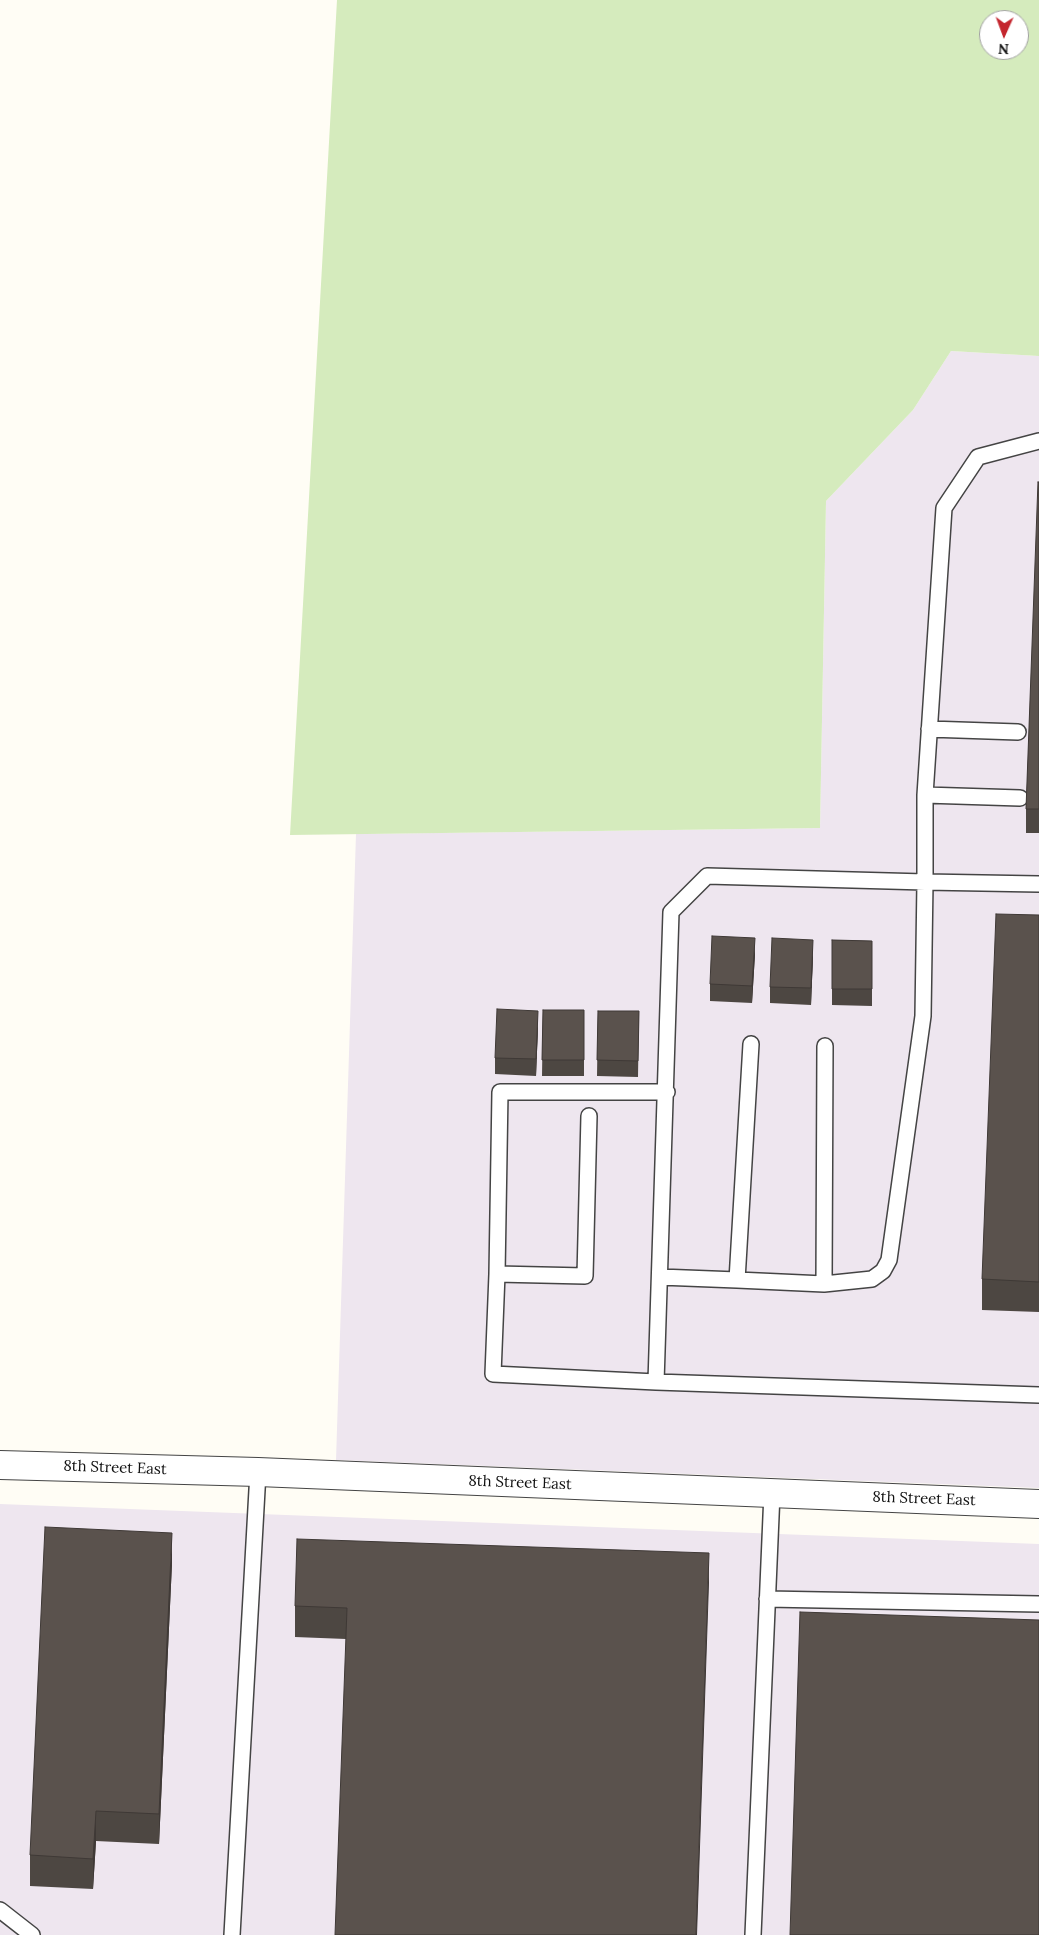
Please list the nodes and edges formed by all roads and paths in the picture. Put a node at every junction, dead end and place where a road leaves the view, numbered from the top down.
1 (1039, 441) edge
2 (930, 728) junction
3 (1018, 732) dead end
4 (925, 795) junction
5 (1020, 798) dead end
6 (925, 882) junction
7 (1039, 884) edge
8 (751, 1044) dead end
9 (825, 1046) dead end
10 (667, 1092) junction
11 (589, 1116) dead end
12 (497, 1274) junction
13 (660, 1277) junction
14 (737, 1280) junction
15 (824, 1284) junction
16 (656, 1382) junction
17 (1039, 1395) edge
18 (0, 1465) edge
19 (258, 1472) junction
20 (772, 1493) junction
21 (1039, 1504) edge
22 (767, 1599) junction
23 (1039, 1604) edge
24 (0, 1910) edge
25 (32, 1935) edge
26 (232, 1935) edge
27 (753, 1935) edge

1 - 2 lane
2 - 3 lane
2 - 4 lane
4 - 5 lane
4 - 6 lane
6 - 7 lane
6 - 10 lane
6 - 15 lane
8 - 14 lane
9 - 15 lane
10 - 12 lane
10 - 13 lane
11 - 12 lane
12 - 16 lane
13 - 14 lane
13 - 16 lane
14 - 15 lane
16 - 17 lane
18 - 19 street, 8th Street East
19 - 20 street, 8th Street East
19 - 26 lane
20 - 21 street, 8th Street East
20 - 22 lane
22 - 23 lane
22 - 27 lane
24 - 25 lane

